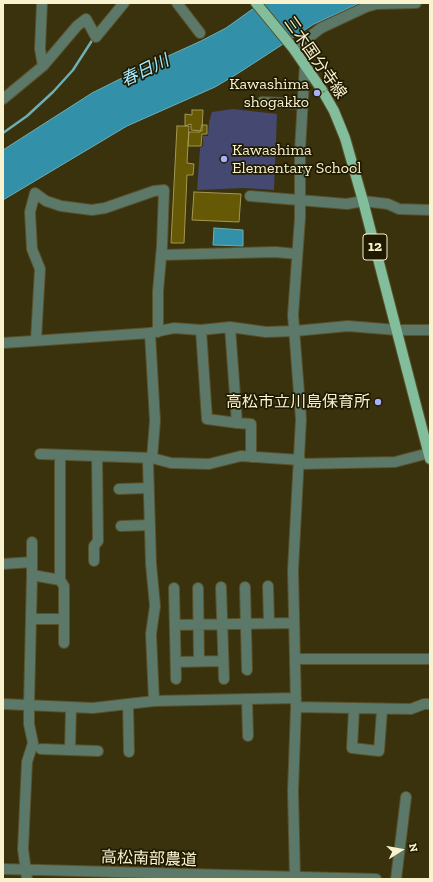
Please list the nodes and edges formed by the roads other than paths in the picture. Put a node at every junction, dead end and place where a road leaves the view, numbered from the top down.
1 (42, 3) edge
2 (124, 3) edge
3 (177, 3) edge
4 (256, 3) edge
5 (416, 3) edge
6 (200, 33) dead end
7 (293, 48) junction
8 (305, 64) junction
9 (43, 66) junction
10 (3, 99) edge
11 (262, 102) dead end
12 (304, 104) junction
13 (250, 196) dead end
14 (363, 201) junction
15 (300, 202) junction
16 (430, 210) edge
17 (297, 254) junction
18 (161, 255) junction
19 (230, 327) junction
20 (201, 330) junction
21 (397, 330) junction
22 (430, 330) edge
23 (295, 331) junction
24 (154, 333) junction
25 (36, 340) junction
26 (3, 343) edge
27 (237, 423) junction
28 (40, 454) dead end
29 (60, 455) junction
30 (430, 456) edge
31 (97, 457) junction
32 (251, 457) junction
33 (152, 458) junction
34 (300, 462) junction
35 (149, 488) junction
36 (119, 489) dead end
37 (150, 525) junction
38 (121, 526) dead end
39 (32, 542) dead end
40 (94, 561) dead end
41 (32, 562) junction
42 (3, 564) edge
43 (32, 575) junction
44 (60, 580) junction
45 (245, 586) dead end
46 (268, 586) dead end
47 (221, 587) dead end
48 (174, 588) dead end
49 (198, 588) dead end
50 (31, 619) junction
51 (64, 619) junction
52 (269, 622) junction
53 (246, 623) junction
54 (294, 623) junction
55 (222, 624) junction
56 (175, 625) junction
57 (198, 625) junction
58 (64, 643) dead end
59 (294, 659) junction
60 (430, 659) edge
61 (199, 661) junction
62 (224, 661) junction
63 (176, 662) junction
64 (247, 670) dead end
65 (176, 679) dead end
66 (224, 679) dead end
67 (247, 699) junction
68 (154, 701) junction
69 (296, 703) junction
70 (3, 704) edge
71 (29, 704) junction
72 (128, 704) junction
73 (430, 704) edge
74 (71, 707) junction
75 (354, 709) junction
76 (382, 710) junction
77 (248, 736) dead end
78 (41, 749) dead end
79 (70, 750) junction
80 (98, 751) dead end
81 (129, 752) dead end
82 (406, 797) dead end
83 (3, 869) edge
84 (27, 875) edge
85 (77, 875) edge
86 (295, 878) edge
87 (376, 879) edge
88 (396, 879) edge

1 - 9 street
2 - 9 street
3 - 6 street
4 - 7 main road, 三木国分寺線 / 12
5 - 7 street
7 - 8 main road, 三木国分寺線 / 12
8 - 12 street
8 - 14 main road, 三木国分寺線 / 12
9 - 10 street
11 - 12 street
12 - 15 street
13 - 15 street
14 - 15 street
14 - 16 street
14 - 21 main road, 三木国分寺線 / 12
15 - 17 street
17 - 18 street
17 - 23 street
18 - 24 street
18 - 25 street
19 - 20 street
19 - 23 street
19 - 27 street
20 - 24 street
20 - 27 street
21 - 22 street
21 - 23 street
21 - 30 main road, 三木国分寺線 / 12
23 - 34 street
24 - 25 street
24 - 33 street
25 - 26 street
27 - 32 street
28 - 29 street
29 - 31 street
29 - 44 street
30 - 34 street
31 - 33 street
31 - 40 street
32 - 33 street
32 - 34 street
33 - 35 street
34 - 54 street
35 - 36 street
35 - 37 street
37 - 38 street
37 - 68 street
39 - 41 street
41 - 42 street
41 - 43 street
43 - 44 street
43 - 50 street
44 - 51 street
45 - 53 street
46 - 52 street
47 - 55 street
48 - 56 street
49 - 57 street
50 - 51 street
50 - 71 street
51 - 58 street
52 - 53 street
52 - 54 street
53 - 55 street
53 - 64 street
54 - 59 street
55 - 57 street
55 - 62 street
56 - 57 street
56 - 63 street
57 - 61 street
59 - 60 street
59 - 69 street
61 - 62 street
61 - 63 street
62 - 66 street
63 - 65 street
67 - 68 street
67 - 69 street
67 - 77 street
68 - 72 street
69 - 75 street
69 - 86 street
70 - 71 street
71 - 74 street
71 - 84 street
72 - 74 street
72 - 81 street
73 - 76 street
74 - 79 street
75 - 76 street
75 - 76 street
78 - 79 street
79 - 80 street
82 - 88 street
83 - 84 street, 高松南部農道
84 - 85 street, 高松南部農道
85 - 86 street, 高松南部農道
86 - 87 street, 高松南部農道

